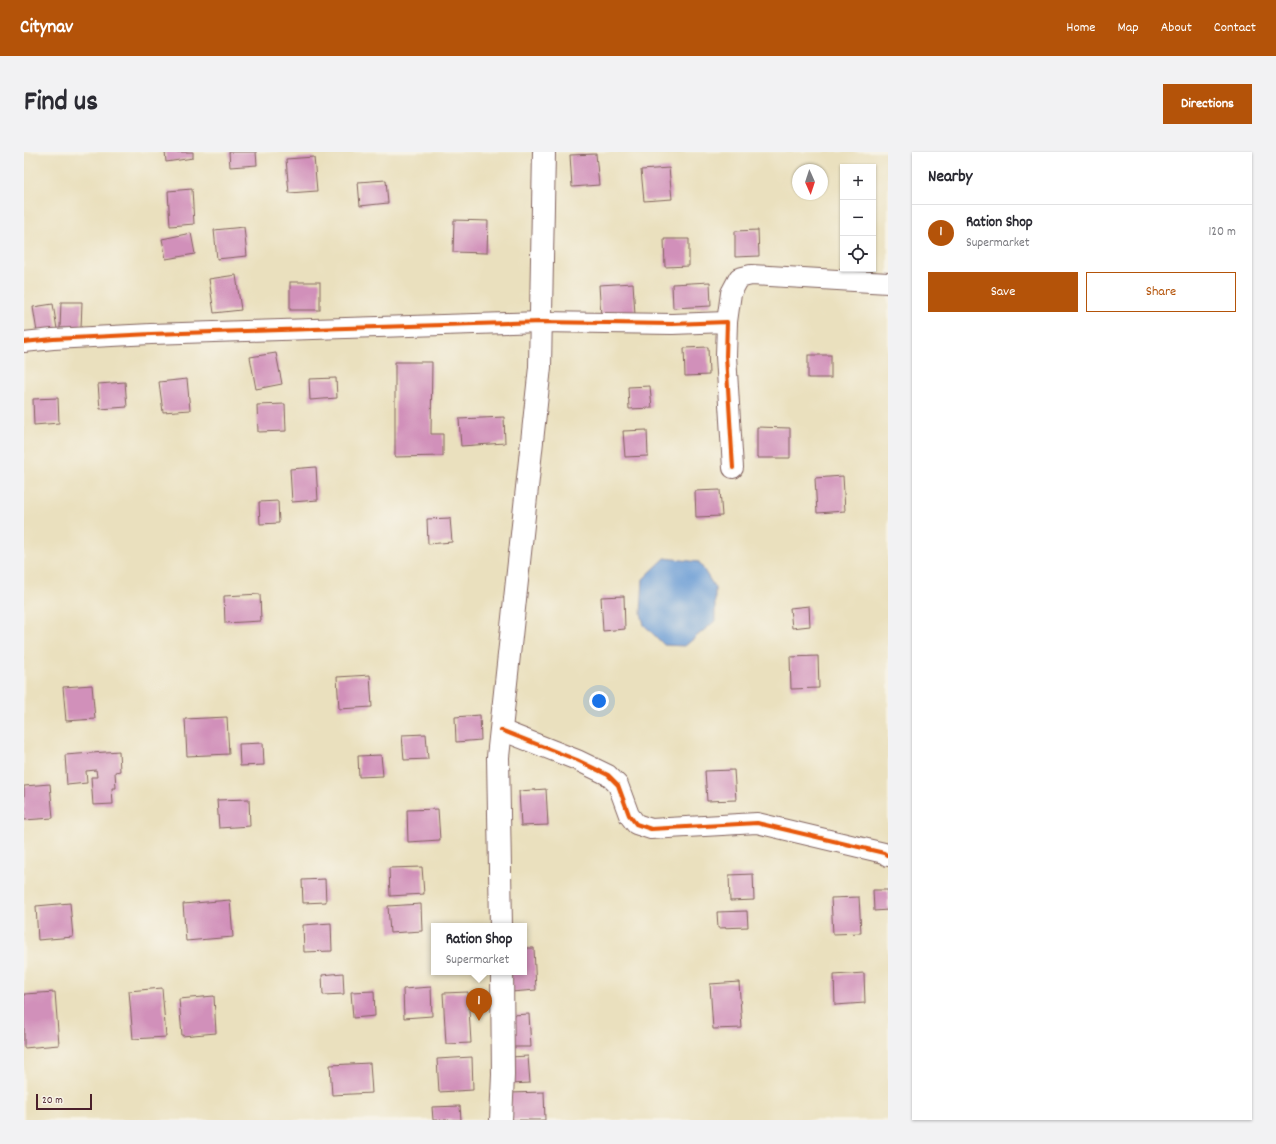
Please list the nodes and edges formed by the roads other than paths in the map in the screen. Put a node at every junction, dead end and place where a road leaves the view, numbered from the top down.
1 (544, 152) edge
2 (888, 283) edge
3 (541, 322) junction
4 (727, 322) junction
5 (24, 342) edge
6 (733, 468) dead end
7 (501, 730) junction
8 (888, 856) edge
9 (501, 923) edge
10 (502, 975) edge
11 (501, 1120) edge

1 - 3 main road
2 - 4 street
3 - 4 street
3 - 5 street
3 - 7 main road
4 - 6 street
7 - 8 street
7 - 9 main road
10 - 11 main road

